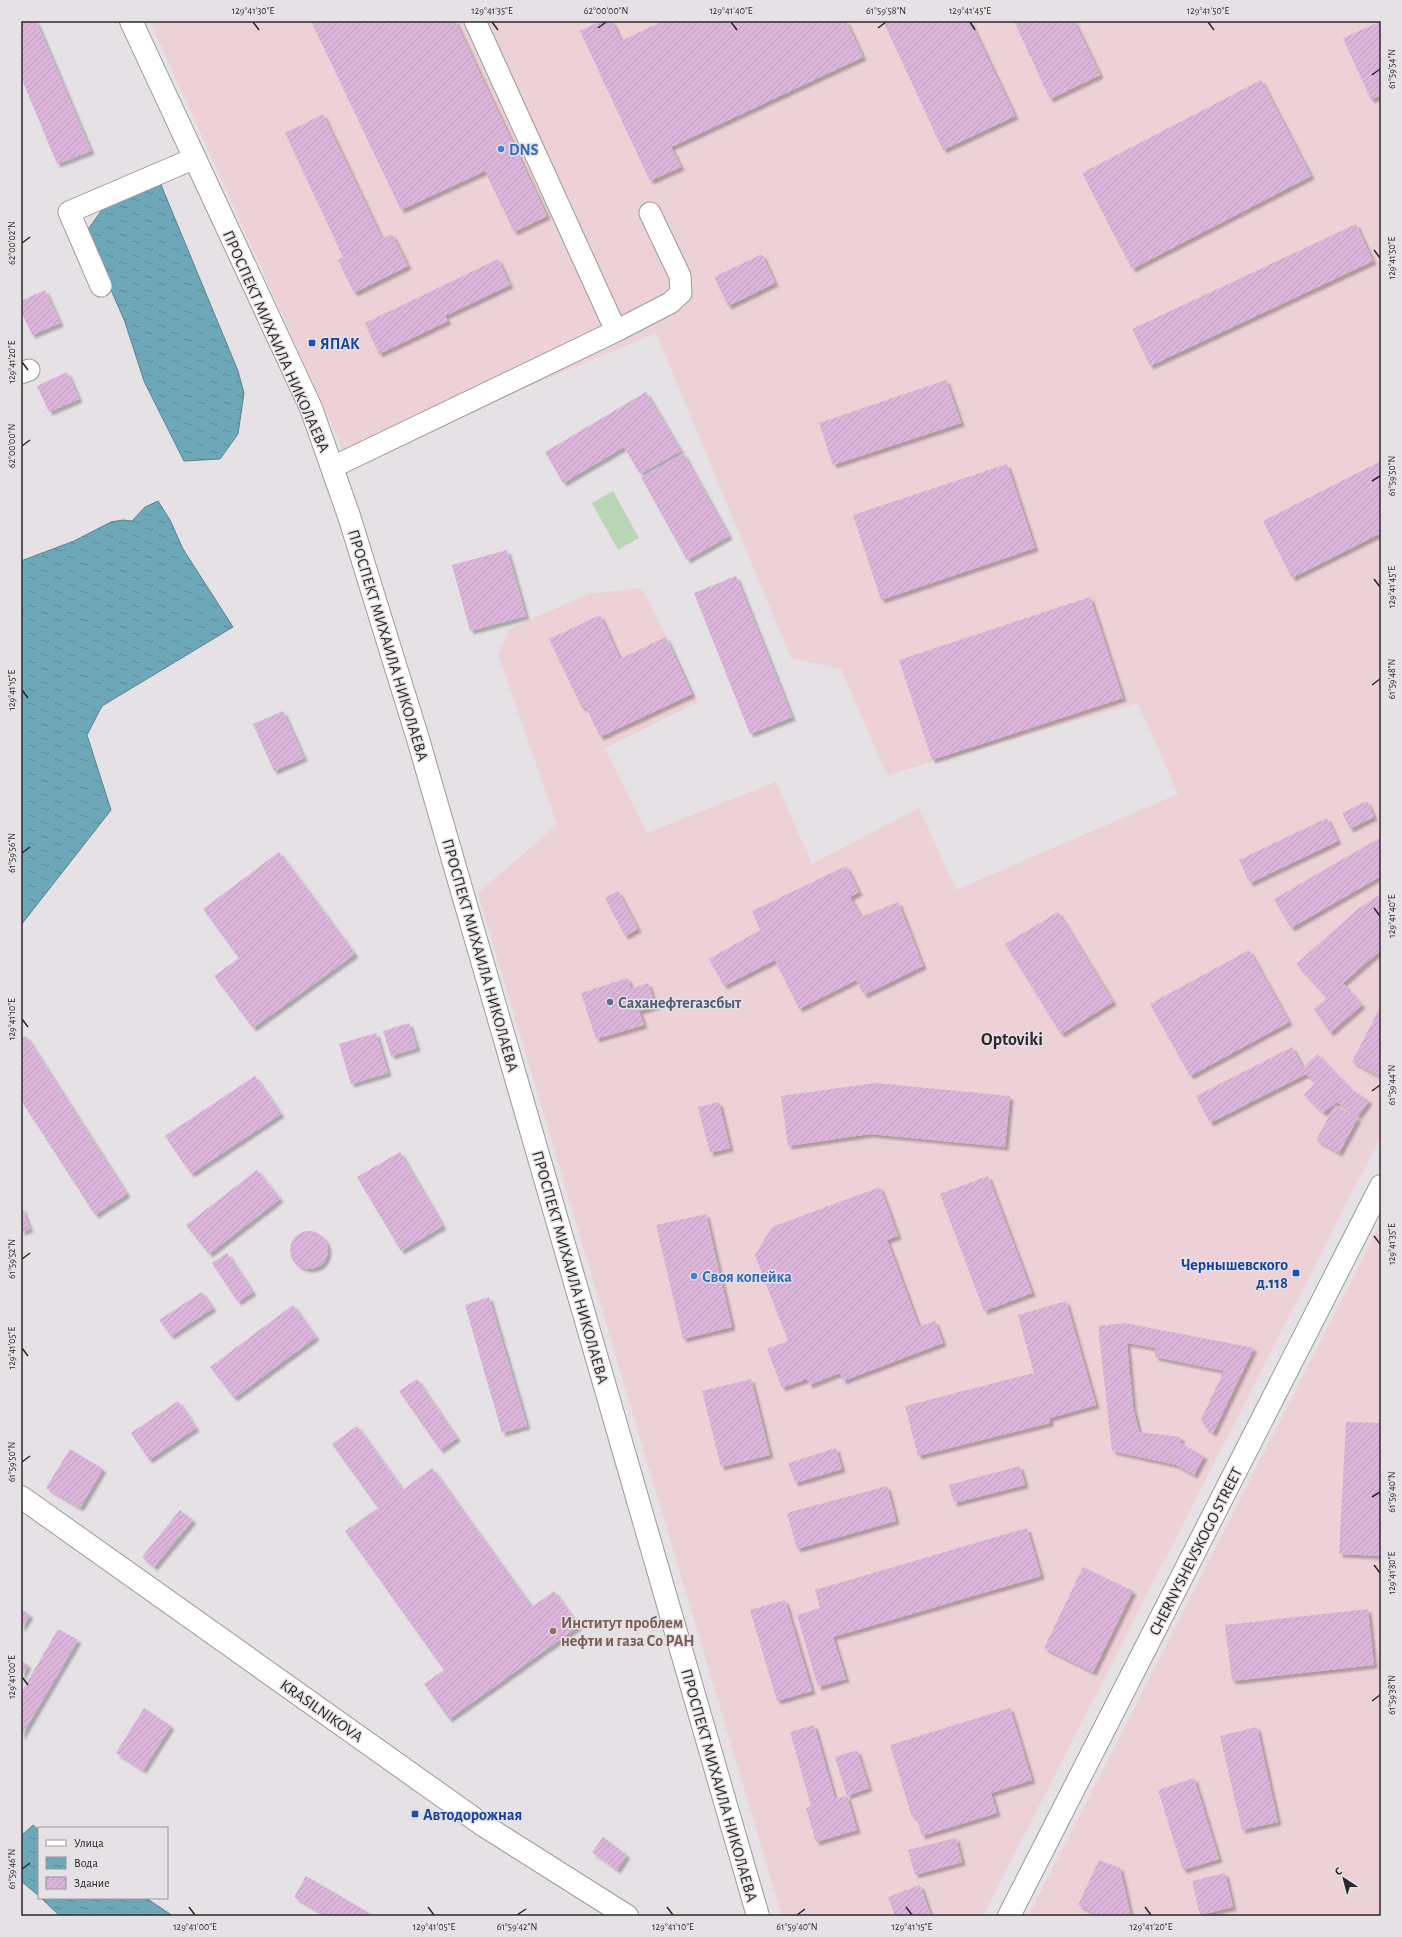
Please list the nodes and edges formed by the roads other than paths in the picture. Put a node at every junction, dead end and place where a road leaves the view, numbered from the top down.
1 (131, 21) edge
2 (475, 21) edge
3 (195, 158) junction
4 (650, 213) dead end
5 (101, 286) dead end
6 (616, 331) junction
7 (332, 467) junction
8 (1381, 1186) edge
9 (21, 1496) edge
10 (627, 1916) edge
11 (758, 1916) edge
12 (1009, 1916) edge

1 - 3 main road, ПРОСПЕКТ МИХАИЛА НИКОЛАЕВА
2 - 6 street
3 - 5 street
3 - 7 main road, ПРОСПЕКТ МИХАИЛА НИКОЛАЕВА
4 - 6 street
6 - 7 street
7 - 11 main road, ПРОСПЕКТ МИХАИЛА НИКОЛАЕВА
8 - 12 main road, CHERNYSHEVSKOGO STREET
9 - 10 main road, KRASILNIKOVA

